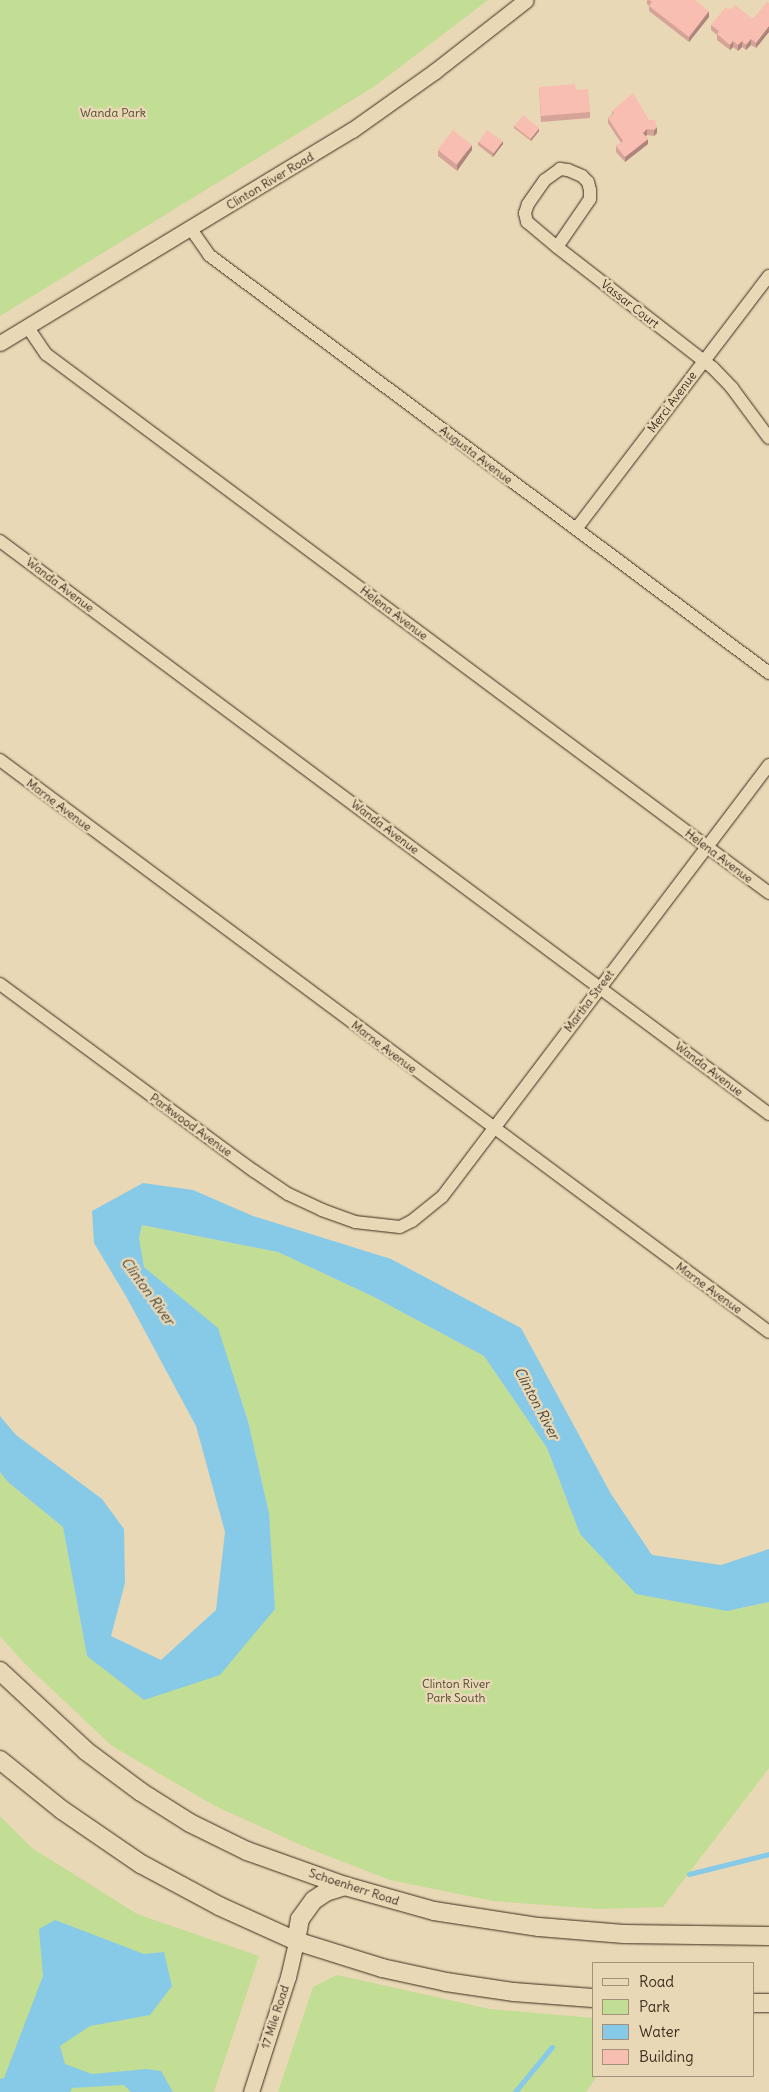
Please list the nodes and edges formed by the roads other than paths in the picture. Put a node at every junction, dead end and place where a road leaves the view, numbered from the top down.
1 (526, 0) edge
2 (191, 229) junction
3 (557, 247) junction
4 (769, 276) edge
5 (28, 326) junction
6 (0, 343) edge
7 (704, 361) junction
8 (769, 438) edge
9 (576, 529) junction
10 (0, 541) edge
11 (769, 673) edge
12 (0, 760) edge
13 (769, 766) edge
14 (706, 846) junction
15 (769, 893) edge
16 (0, 984) edge
17 (600, 987) junction
18 (769, 1114) edge
19 (493, 1128) junction
20 (400, 1227) joint
21 (769, 1332) edge
22 (0, 1671) edge
23 (0, 1760) edge
24 (345, 1886) junction
25 (769, 1936) edge
26 (296, 1941) junction
27 (592, 1998) edge
28 (754, 2003) edge
29 (769, 2003) edge
30 (251, 2092) edge

1 - 2 street, Clinton River Road
2 - 5 street, Clinton River Road
2 - 9 street, Augusta Avenue
3 - 3 street, Vassar Court
3 - 7 street, Vassar Court
4 - 7 street, Merci Avenue
5 - 6 street, Clinton River Road
5 - 14 street, Helena Avenue
7 - 8 street, Vassar Court
7 - 9 street, Merci Avenue
9 - 11 street, Augusta Avenue
10 - 17 street, Wanda Avenue
12 - 19 street, Marne Avenue
13 - 14 street, Martha Street
14 - 15 street, Helena Avenue
14 - 17 street, Martha Street
16 - 20 street, Parkwood Avenue
17 - 18 street, Wanda Avenue
17 - 19 street, Martha Street
19 - 20 street, Martha Street
19 - 21 street, Marne Avenue
22 - 24 main road, Schoenherr Road
23 - 26 main road
24 - 25 main road, Schoenherr Road
24 - 26 main road
26 - 27 main road
26 - 30 street, 17 Mile Road
28 - 29 main road

